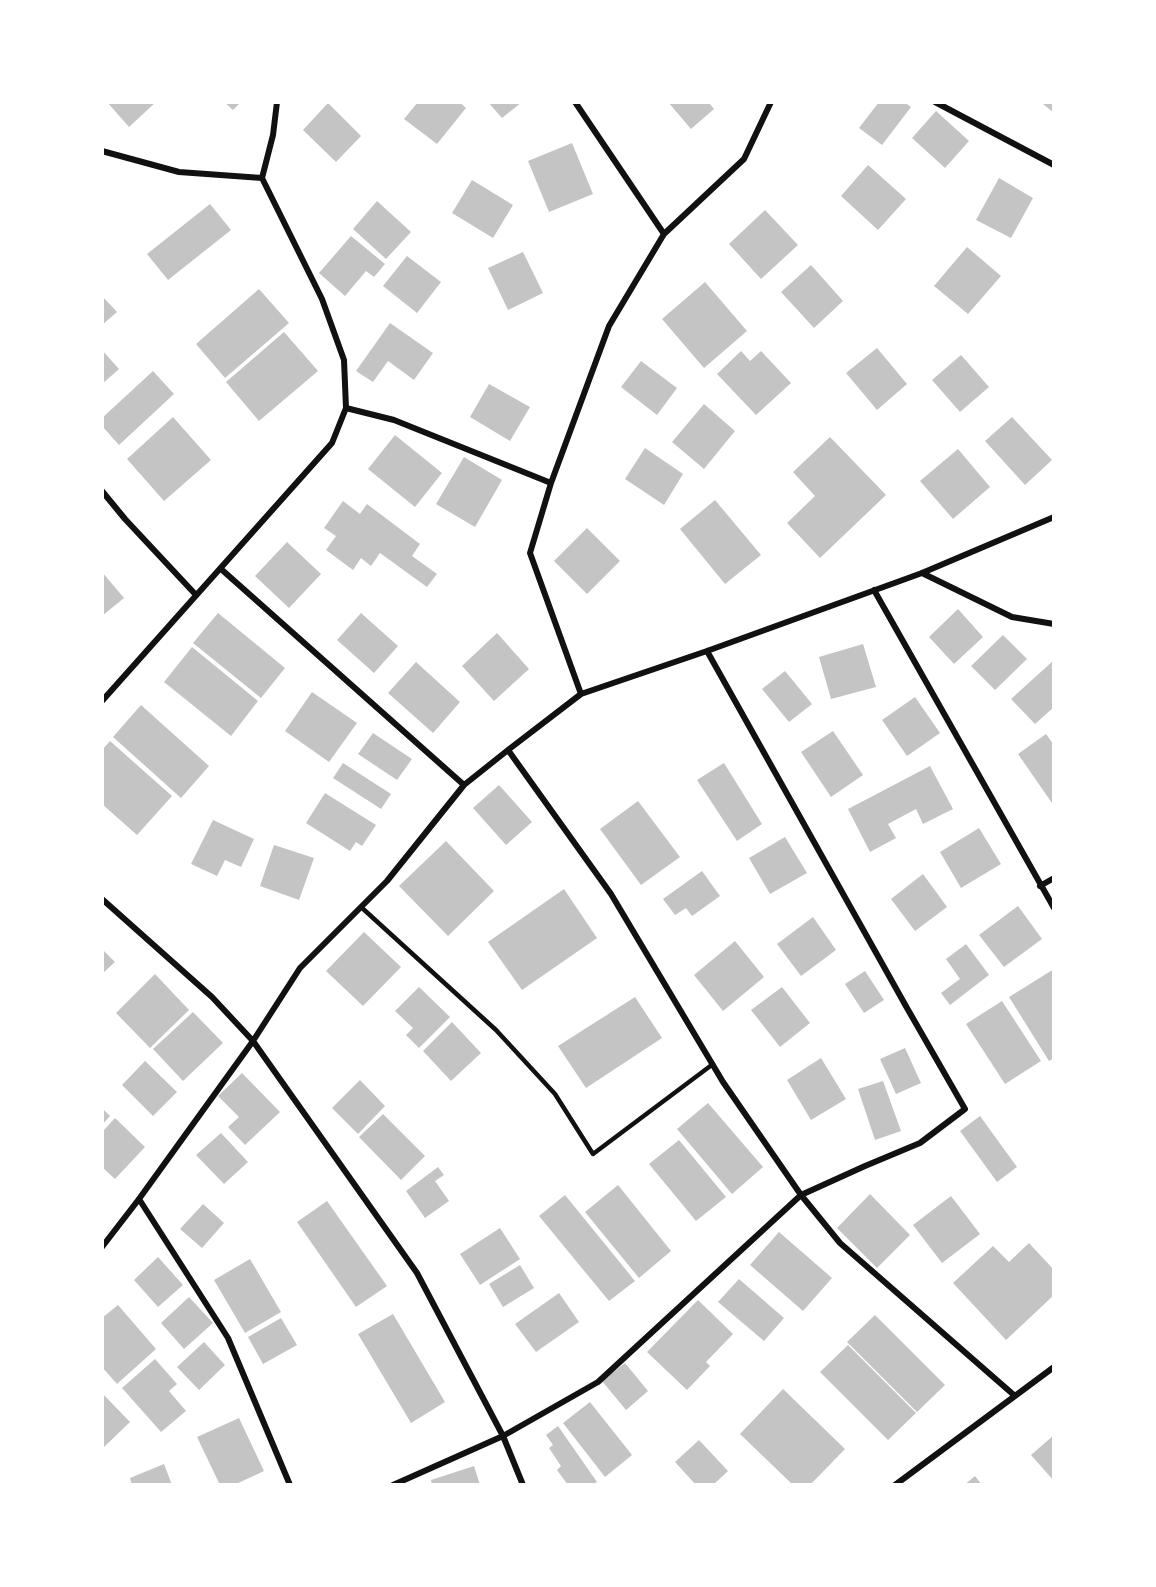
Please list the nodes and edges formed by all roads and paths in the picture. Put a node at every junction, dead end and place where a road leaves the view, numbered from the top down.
1 (277, 102) edge
2 (575, 102) edge
3 (771, 102) edge
4 (935, 102) edge
5 (102, 151) edge
6 (1054, 165) edge
7 (262, 178) junction
8 (664, 234) junction
9 (346, 408) junction
10 (550, 483) junction
11 (102, 491) edge
12 (1054, 517) edge
13 (220, 569) junction
14 (922, 573) junction
15 (874, 590) junction
16 (196, 596) junction
17 (1054, 624) edge
18 (707, 651) junction
19 (581, 694) junction
20 (102, 701) edge
21 (508, 750) junction
22 (464, 785) junction
23 (1054, 878) edge
24 (1040, 886) junction
25 (102, 899) edge
26 (361, 907) junction
27 (1054, 908) edge
28 (253, 1041) junction
29 (713, 1064) junction
30 (801, 1195) junction
31 (139, 1199) junction
32 (102, 1247) edge
33 (1054, 1367) edge
34 (1015, 1396) junction
35 (503, 1436) junction
36 (290, 1485) edge
37 (393, 1485) edge
38 (523, 1485) edge
39 (895, 1485) edge

1 - 7 street
2 - 8 street
3 - 8 street
4 - 6 street
5 - 7 street
7 - 9 street
8 - 10 street
9 - 10 street
9 - 13 street
10 - 19 street
11 - 16 street
12 - 14 street
13 - 16 street
13 - 22 street
14 - 15 street
14 - 17 street
15 - 18 street
15 - 24 street
16 - 20 street
18 - 19 street
18 - 30 street
19 - 21 street
21 - 22 street
21 - 29 street
22 - 26 street
23 - 24 street
24 - 27 street
25 - 28 street
26 - 28 street
26 - 29 lane
28 - 31 street
28 - 35 street
29 - 30 street
30 - 34 street
30 - 35 street
31 - 32 street
31 - 36 street
33 - 34 street
34 - 39 street
35 - 37 street
35 - 38 street

